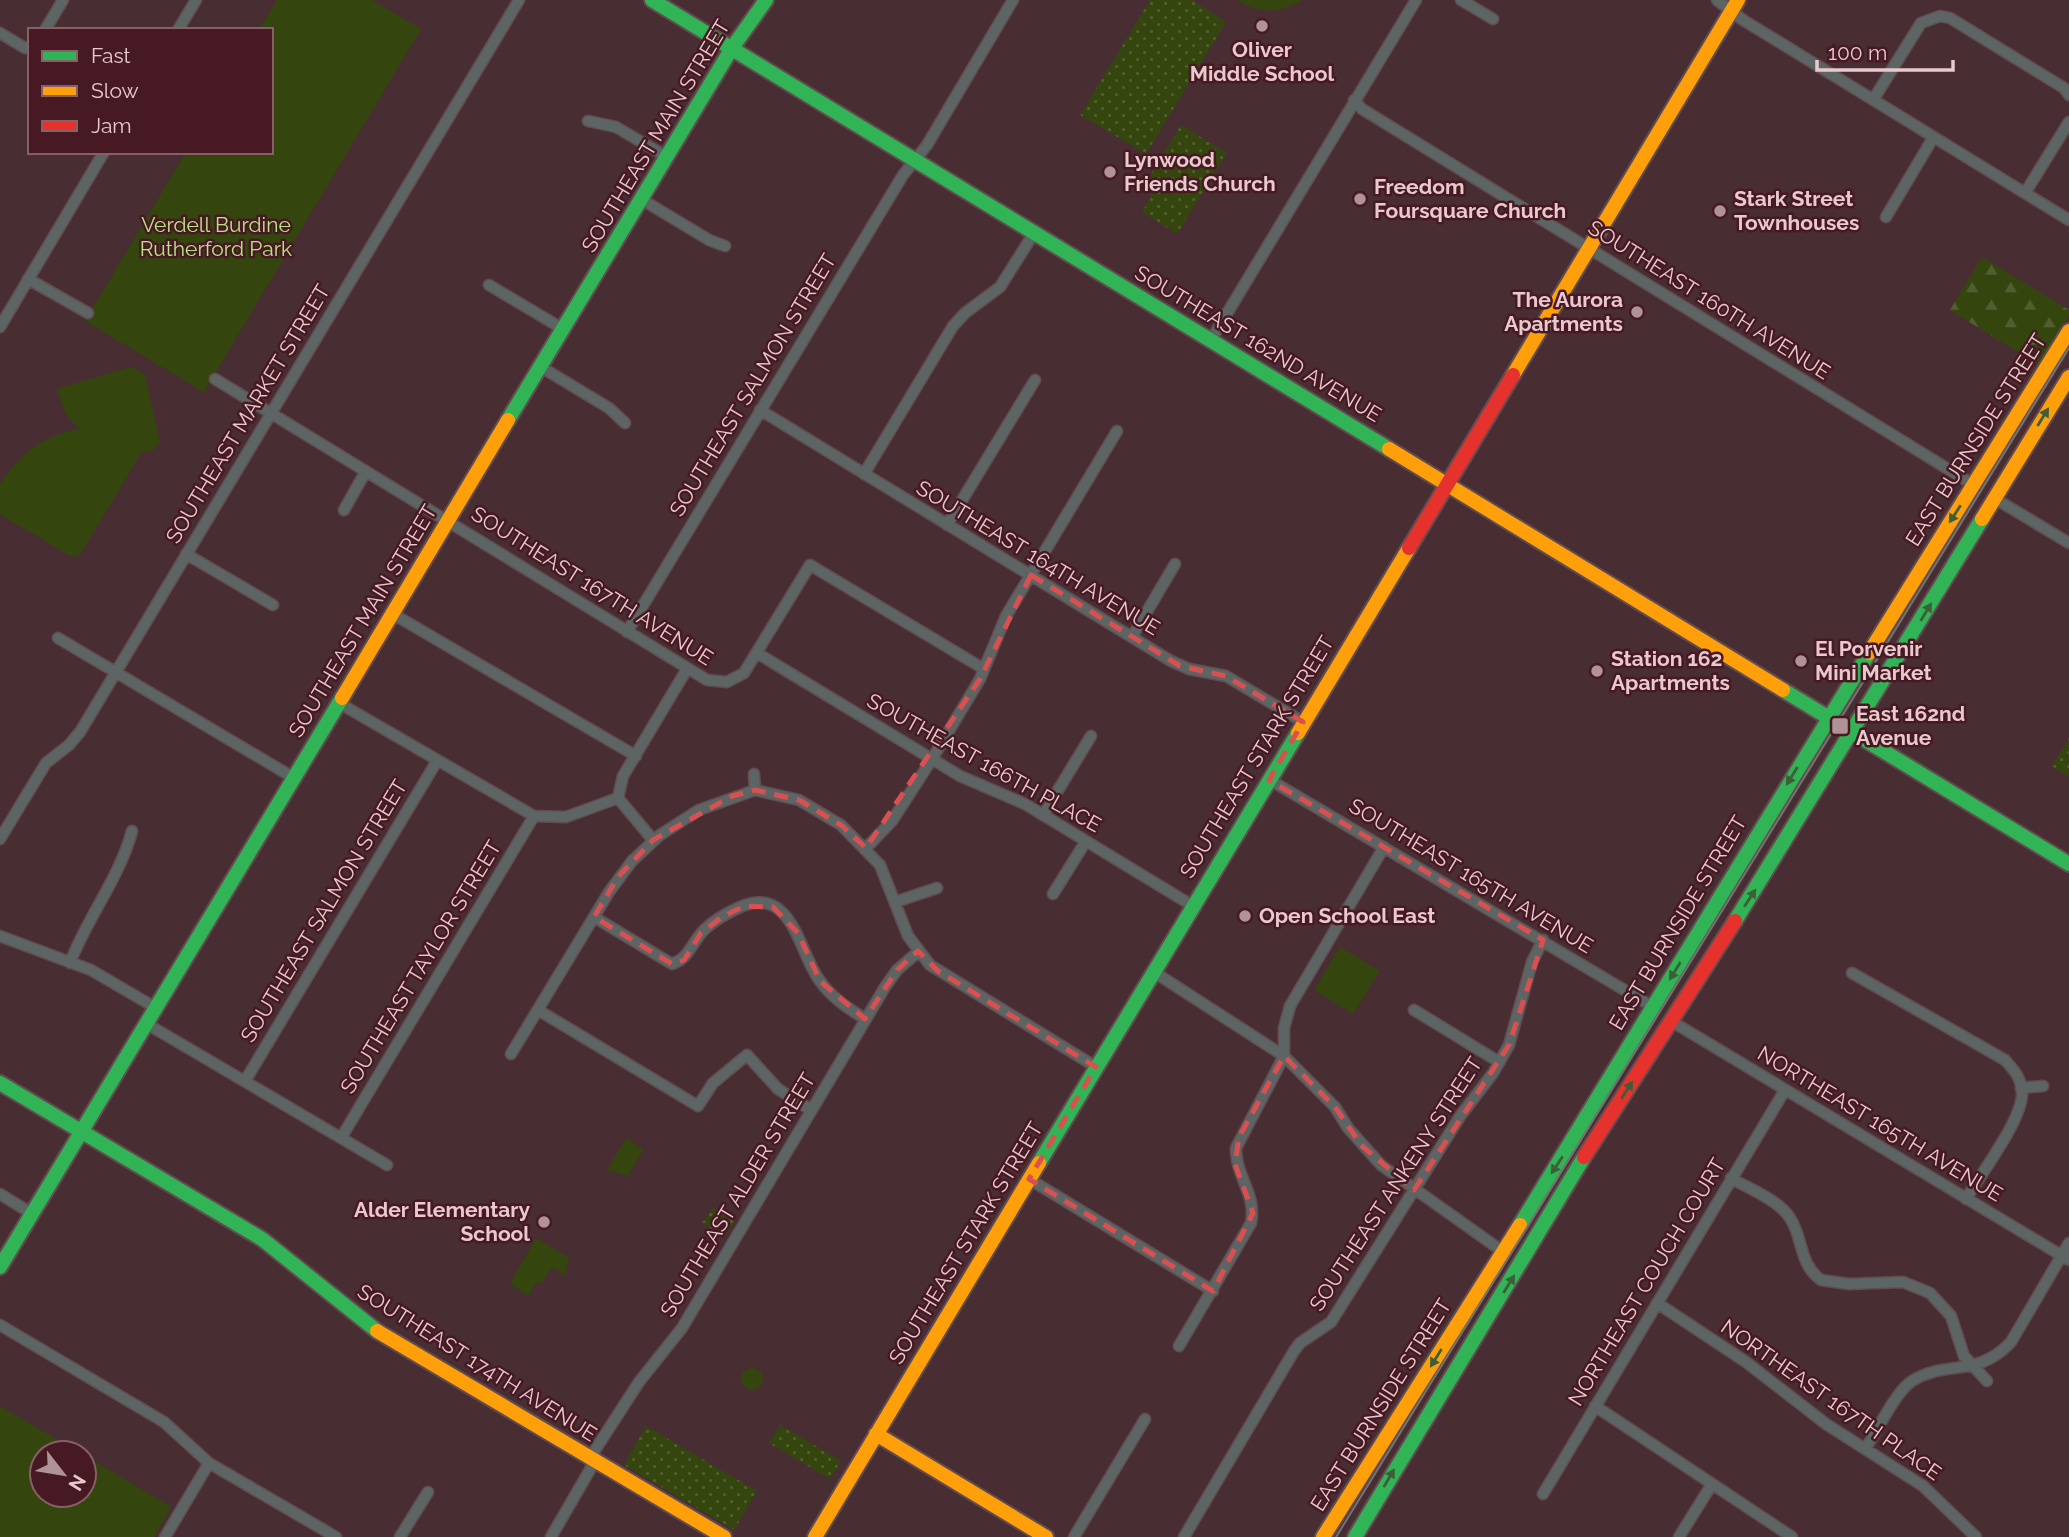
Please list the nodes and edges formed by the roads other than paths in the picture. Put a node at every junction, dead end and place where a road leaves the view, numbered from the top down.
1 (62, 0) edge
2 (195, 0) edge
3 (519, 0) edge
4 (654, 0) edge
5 (766, 0) edge
6 (1013, 0) edge
7 (1416, 0) edge
8 (1461, 0) edge
9 (1717, 0) edge
10 (1735, 6) edge
11 (1493, 19) dead end
12 (46, 28) edge
13 (179, 28) edge
14 (0, 33) edge
15 (28, 47) edge
16 (732, 48) junction
17 (2069, 95) edge
18 (1354, 100) junction
19 (1873, 100) junction
20 (588, 121) dead end
21 (2069, 121) edge
22 (1933, 138) junction
23 (103, 154) edge
24 (667, 157) junction
25 (915, 160) junction
26 (2025, 193) junction
27 (641, 199) junction
28 (1886, 217) dead end
29 (2069, 220) edge
30 (1034, 233) junction
31 (725, 246) dead end
32 (1588, 250) junction
33 (28, 279) junction
34 (489, 285) dead end
35 (88, 313) dead end
36 (0, 327) edge
37 (563, 329) junction
38 (2069, 331) edge
39 (1211, 340) junction
40 (541, 367) junction
41 (2069, 377) edge
42 (215, 379) dead end
43 (1035, 380) dead end
44 (760, 411) junction
45 (270, 414) junction
46 (625, 423) dead end
47 (1117, 431) dead end
48 (366, 471) junction
49 (864, 474) junction
50 (1446, 483) junction
51 (1974, 485) junction
52 (1994, 498) junction
53 (344, 510) dead end
54 (449, 520) junction
55 (947, 525) junction
56 (2069, 543) edge
57 (186, 554) junction
58 (1175, 564) dead end
59 (1031, 575) junction
60 (273, 605) dead end
61 (393, 614) junction
62 (627, 632) junction
63 (1132, 637) junction
64 (58, 638) dead end
65 (757, 653) junction
66 (687, 669) junction
67 (984, 669) junction
68 (116, 673) junction
69 (339, 703) junction
70 (1303, 722) junction
71 (1840, 725) junction
72 (1091, 736) dead end
73 (636, 756) junction
74 (932, 759) junction
75 (437, 761) junction
76 (754, 774) dead end
77 (294, 778) junction
78 (1269, 780) junction
79 (755, 790) junction
80 (618, 798) junction
81 (1043, 814) junction
82 (534, 816) junction
83 (132, 831) dead end
84 (0, 839) edge
85 (653, 840) junction
86 (1086, 841) junction
87 (1384, 847) junction
88 (866, 848) junction
89 (2069, 864) edge
90 (937, 888) dead end
91 (1053, 894) dead end
92 (895, 902) junction
93 (1193, 906) junction
94 (594, 917) junction
95 (0, 936) edge
96 (1543, 940) junction
97 (918, 952) junction
98 (70, 962) junction
99 (1154, 972) junction
100 (1852, 973) dead end
101 (1653, 1007) junction
102 (156, 1008) junction
103 (538, 1010) junction
104 (1413, 1010) dead end
105 (865, 1019) junction
106 (1671, 1021) junction
107 (147, 1024) junction
108 (511, 1054) dead end
109 (1284, 1056) junction
110 (1499, 1062) junction
111 (1096, 1067) junction
112 (245, 1081) junction
113 (0, 1083) edge
114 (2021, 1085) junction
115 (2043, 1086) dead end
116 (1785, 1090) junction
117 (1344, 1100) dead end
118 (1335, 1107) junction
119 (810, 1110) junction
120 (82, 1131) junction
121 (341, 1138) junction
122 (387, 1165) dead end
123 (1731, 1178) junction
124 (1029, 1179) junction
125 (1414, 1191) junction
126 (0, 1194) edge
127 (1966, 1199) junction
128 (30, 1216) junction
129 (2069, 1243) edge
130 (1502, 1251) junction
131 (2065, 1258) edge
132 (0, 1267) edge
133 (1213, 1291) junction
134 (1657, 1303) junction
135 (0, 1325) edge
136 (1179, 1346) dead end
137 (1976, 1366) junction
138 (1987, 1381) dead end
139 (1595, 1406) junction
140 (1145, 1419) dead end
141 (876, 1434) junction
142 (1866, 1448) junction
143 (593, 1460) junction
144 (209, 1463) junction
145 (1712, 1484) junction
146 (428, 1492) dead end
147 (1543, 1494) dead end
148 (164, 1537) edge
149 (336, 1537) edge
150 (400, 1537) edge
151 (551, 1537) edge
152 (724, 1537) edge
153 (815, 1537) edge
154 (1045, 1537) edge
155 (1074, 1537) edge
156 (1184, 1537) edge
157 (1323, 1537) edge
158 (1355, 1537) edge
159 (1679, 1537) edge
160 (1792, 1537) edge
161 (1976, 1537) edge

1 - 12 street
2 - 13 street
3 - 45 street, SOUTHEAST MARKET STREET
4 - 16 street, SOUTHEAST 162ND AVENUE
5 - 16 street, SOUTHEAST MAIN STREET
6 - 25 street
7 - 18 street
8 - 11 street
9 - 10 street
10 - 19 street
10 - 32 street, SOUTHEAST STARK STREET
14 - 15 street
16 - 24 street, SOUTHEAST MAIN STREET
16 - 25 street, SOUTHEAST 162ND AVENUE
17 - 19 street
18 - 32 street, SOUTHEAST 160TH AVENUE
18 - 39 street
19 - 22 street
20 - 24 street
21 - 26 street
22 - 26 street
22 - 28 street
23 - 33 street
24 - 27 street, SOUTHEAST MAIN STREET
25 - 30 street, SOUTHEAST 162ND AVENUE
25 - 44 street, SOUTHEAST SALMON STREET
26 - 29 street
27 - 31 street
27 - 37 street, SOUTHEAST MAIN STREET
30 - 39 street, SOUTHEAST 162ND AVENUE
30 - 49 street
32 - 50 street, SOUTHEAST STARK STREET
32 - 51 street, SOUTHEAST 160TH AVENUE
33 - 35 street
33 - 36 street
34 - 37 street
37 - 40 street, SOUTHEAST MAIN STREET
38 - 51 street, EAST BURNSIDE STREET
39 - 50 street, SOUTHEAST 162ND AVENUE
40 - 46 street
40 - 54 street, SOUTHEAST MAIN STREET
52 -> 41 street, EAST BURNSIDE STREET
42 - 45 street, SOUTHEAST 167TH AVENUE
43 - 55 street
44 - 49 street, SOUTHEAST 164TH AVENUE
44 - 62 street, SOUTHEAST SALMON STREET
45 - 48 street, SOUTHEAST 167TH AVENUE
45 - 57 street, SOUTHEAST MARKET STREET
47 - 59 street
48 - 53 street
48 - 54 street, SOUTHEAST 167TH AVENUE
49 - 55 street, SOUTHEAST 164TH AVENUE
50 - 70 street, SOUTHEAST STARK STREET
50 - 71 street, SOUTHEAST 162ND AVENUE
51 -> 71 street, EAST BURNSIDE STREET
52 - 56 street
71 -> 52 street, EAST BURNSIDE STREET
54 - 61 street, SOUTHEAST MAIN STREET
54 - 62 street, SOUTHEAST 167TH AVENUE
55 - 59 street, SOUTHEAST 164TH AVENUE
57 - 60 street
57 - 68 street, SOUTHEAST MARKET STREET
58 - 63 street
59 - 63 street, SOUTHEAST 164TH AVENUE
59 - 67 street
61 - 69 street, SOUTHEAST MAIN STREET
61 - 73 street
62 - 66 street, SOUTHEAST 167TH AVENUE
63 - 70 street, SOUTHEAST 164TH AVENUE
64 - 68 street
65 - 66 street, SOUTHEAST 167TH AVENUE
65 - 67 street
65 - 74 street, SOUTHEAST 166TH PLACE
66 - 73 street
67 - 74 street
68 - 77 street
68 - 84 street, SOUTHEAST MARKET STREET
69 - 75 street
69 - 77 street, SOUTHEAST MAIN STREET
70 - 78 street, SOUTHEAST STARK STREET
71 - 89 street, SOUTHEAST 162ND AVENUE
71 -> 101 street, EAST BURNSIDE STREET
106 -> 71 street, EAST BURNSIDE STREET
72 - 81 street
73 - 80 street
74 - 81 street, SOUTHEAST 166TH PLACE
74 - 88 street
75 - 82 street
75 - 112 street, SOUTHEAST SALMON STREET
76 - 79 street
77 - 102 street, SOUTHEAST MAIN STREET
78 - 87 street, SOUTHEAST 165TH AVENUE
78 - 93 street, SOUTHEAST STARK STREET
79 - 85 street
79 - 88 street
80 - 82 street
80 - 85 street
81 - 86 street, SOUTHEAST 166TH PLACE
82 - 121 street, SOUTHEAST TAYLOR STREET
83 - 98 street
85 - 94 street
86 - 91 street
86 - 93 street, SOUTHEAST 166TH PLACE
87 - 96 street, SOUTHEAST 165TH AVENUE
87 - 109 street
88 - 92 street
90 - 92 street
92 - 97 street
93 - 99 street, SOUTHEAST STARK STREET
94 - 103 street
94 - 105 street
95 - 98 street
96 - 101 street, SOUTHEAST 165TH AVENUE
96 - 110 street, SOUTHEAST ANKENY STREET
97 - 105 street, SOUTHEAST ALDER STREET
97 - 111 street
98 - 102 street
99 - 109 street
99 - 111 street, SOUTHEAST STARK STREET
100 - 114 street
101 -> 130 street, EAST BURNSIDE STREET
102 - 107 street, SOUTHEAST MAIN STREET
103 - 108 street
103 - 119 street
104 - 110 street
105 - 119 street, SOUTHEAST ALDER STREET
106 - 116 street, NORTHEAST 165TH AVENUE
158 -> 106 street, EAST BURNSIDE STREET
107 - 112 street
107 - 120 street, SOUTHEAST MAIN STREET
109 - 118 street
109 - 133 street
110 - 125 street, SOUTHEAST ANKENY STREET
111 - 124 street, SOUTHEAST STARK STREET
112 - 121 street
113 - 120 street, SOUTHEAST 174TH AVENUE
114 - 115 street
114 - 127 street
116 - 123 street, NORTHEAST COUCH COURT
116 - 127 street, NORTHEAST 165TH AVENUE
117 - 118 street
118 - 125 street
119 - 143 street, SOUTHEAST ALDER STREET
120 - 128 street, SOUTHEAST MAIN STREET
120 - 143 street, SOUTHEAST 174TH AVENUE
121 - 122 street
123 - 134 street, NORTHEAST COUCH COURT
123 - 137 street
124 - 133 street
124 - 141 street, SOUTHEAST STARK STREET
125 - 130 street
125 - 156 street, SOUTHEAST ANKENY STREET
126 - 128 street
127 - 131 street, NORTHEAST 165TH AVENUE
128 - 132 street, SOUTHEAST MAIN STREET
129 - 131 street
130 -> 157 street, EAST BURNSIDE STREET
131 - 137 street
133 - 136 street
134 - 139 street, NORTHEAST COUCH COURT
134 - 142 street, NORTHEAST 167TH PLACE
135 - 144 street
137 - 138 street
137 - 142 street
139 - 145 street
139 - 147 street, NORTHEAST COUCH COURT
140 - 155 street
141 - 153 street, SOUTHEAST STARK STREET
141 - 154 street
142 - 161 street, NORTHEAST 167TH PLACE
143 - 151 street, SOUTHEAST ALDER STREET
143 - 152 street, SOUTHEAST 174TH AVENUE
144 - 148 street
144 - 149 street
145 - 159 street
145 - 160 street
146 - 150 street

